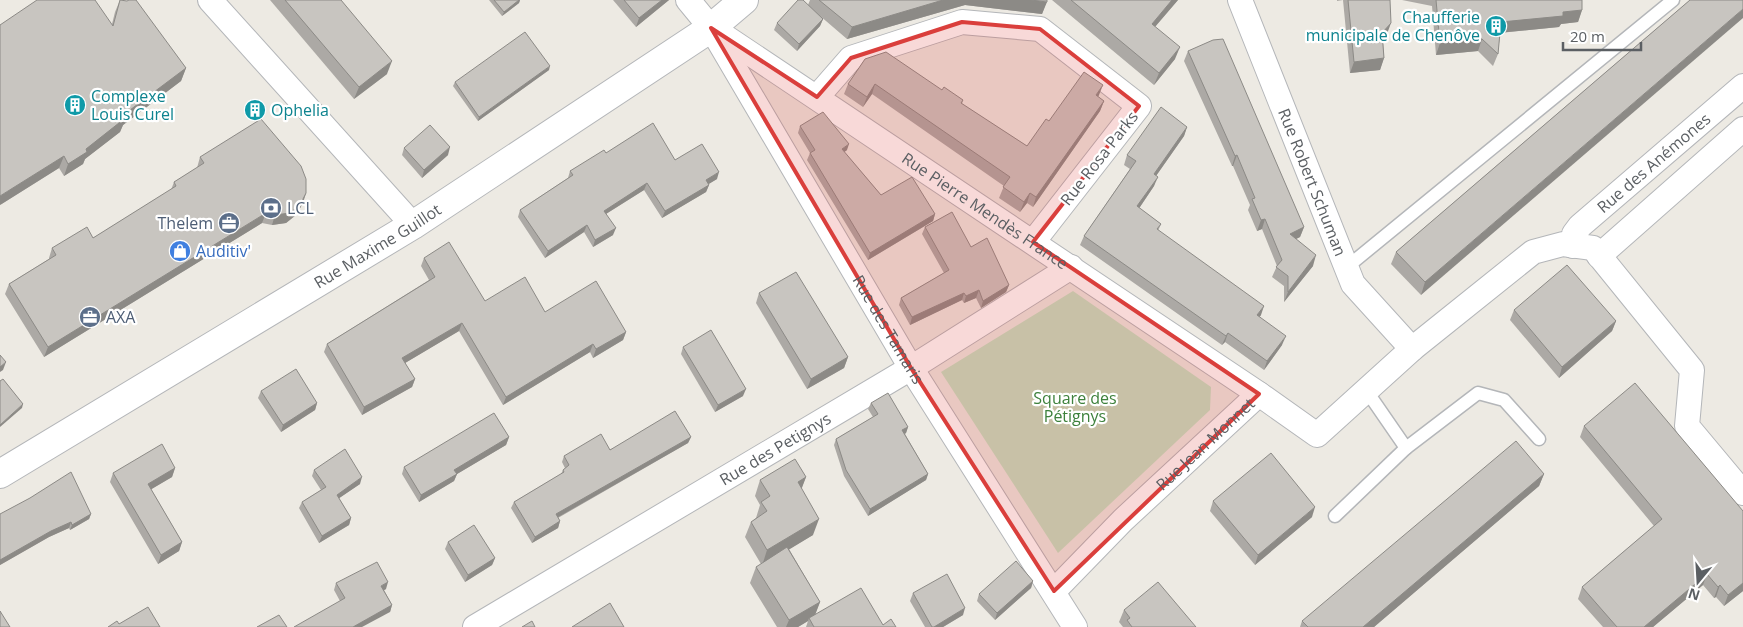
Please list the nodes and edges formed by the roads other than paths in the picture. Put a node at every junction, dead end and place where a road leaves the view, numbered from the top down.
1 (210, 0) edge
2 (688, 0) edge
3 (744, 0) edge
4 (1240, 0) edge
5 (1673, 0) edge
6 (711, 28) junction
7 (1743, 86) edge
8 (817, 98) junction
9 (1743, 129) edge
10 (413, 225) junction
11 (1033, 242) junction
12 (1588, 250) junction
13 (1071, 267) junction
14 (1346, 267) junction
15 (1412, 349) junction
16 (911, 368) junction
17 (1366, 390) junction
18 (1258, 394) junction
19 (1539, 439) dead end
20 (1406, 448) junction
21 (0, 474) edge
22 (1743, 493) edge
23 (1335, 516) dead end
24 (1054, 591) junction
25 (475, 627) edge
26 (1075, 627) edge

1 - 10 street
2 - 6 street
3 - 6 street, Rue Maxime Guillot
4 - 14 street, Rue Robert Schuman
5 - 14 lane
6 - 8 street, Rue Pierre Mendès France
6 - 10 street, Rue Maxime Guillot
6 - 16 street, Rue des Tamaris
7 - 12 street, Rue des Anémones
8 - 11 street, Rue Pierre Mendès France
8 - 11 street, Rue Rosa Parks
9 - 12 street, Rue des Anémones
10 - 21 street, Rue Maxime Guillot
11 - 13 street, Rue Pierre Mendès France
12 - 15 street
12 - 22 street
13 - 16 street, Rue des Petignys
13 - 18 street, Rue Pierre Mendès France
14 - 15 street, Rue Robert Schuman
15 - 17 street, Rue Jean Monnet
16 - 24 street, Rue des Tamaris
16 - 25 street, Rue des Petignys
17 - 18 street, Rue Jean Monnet
17 - 20 lane
18 - 24 street, Rue Jean Monnet
19 - 20 lane
20 - 23 lane
24 - 26 street, Rue des Tamaris

